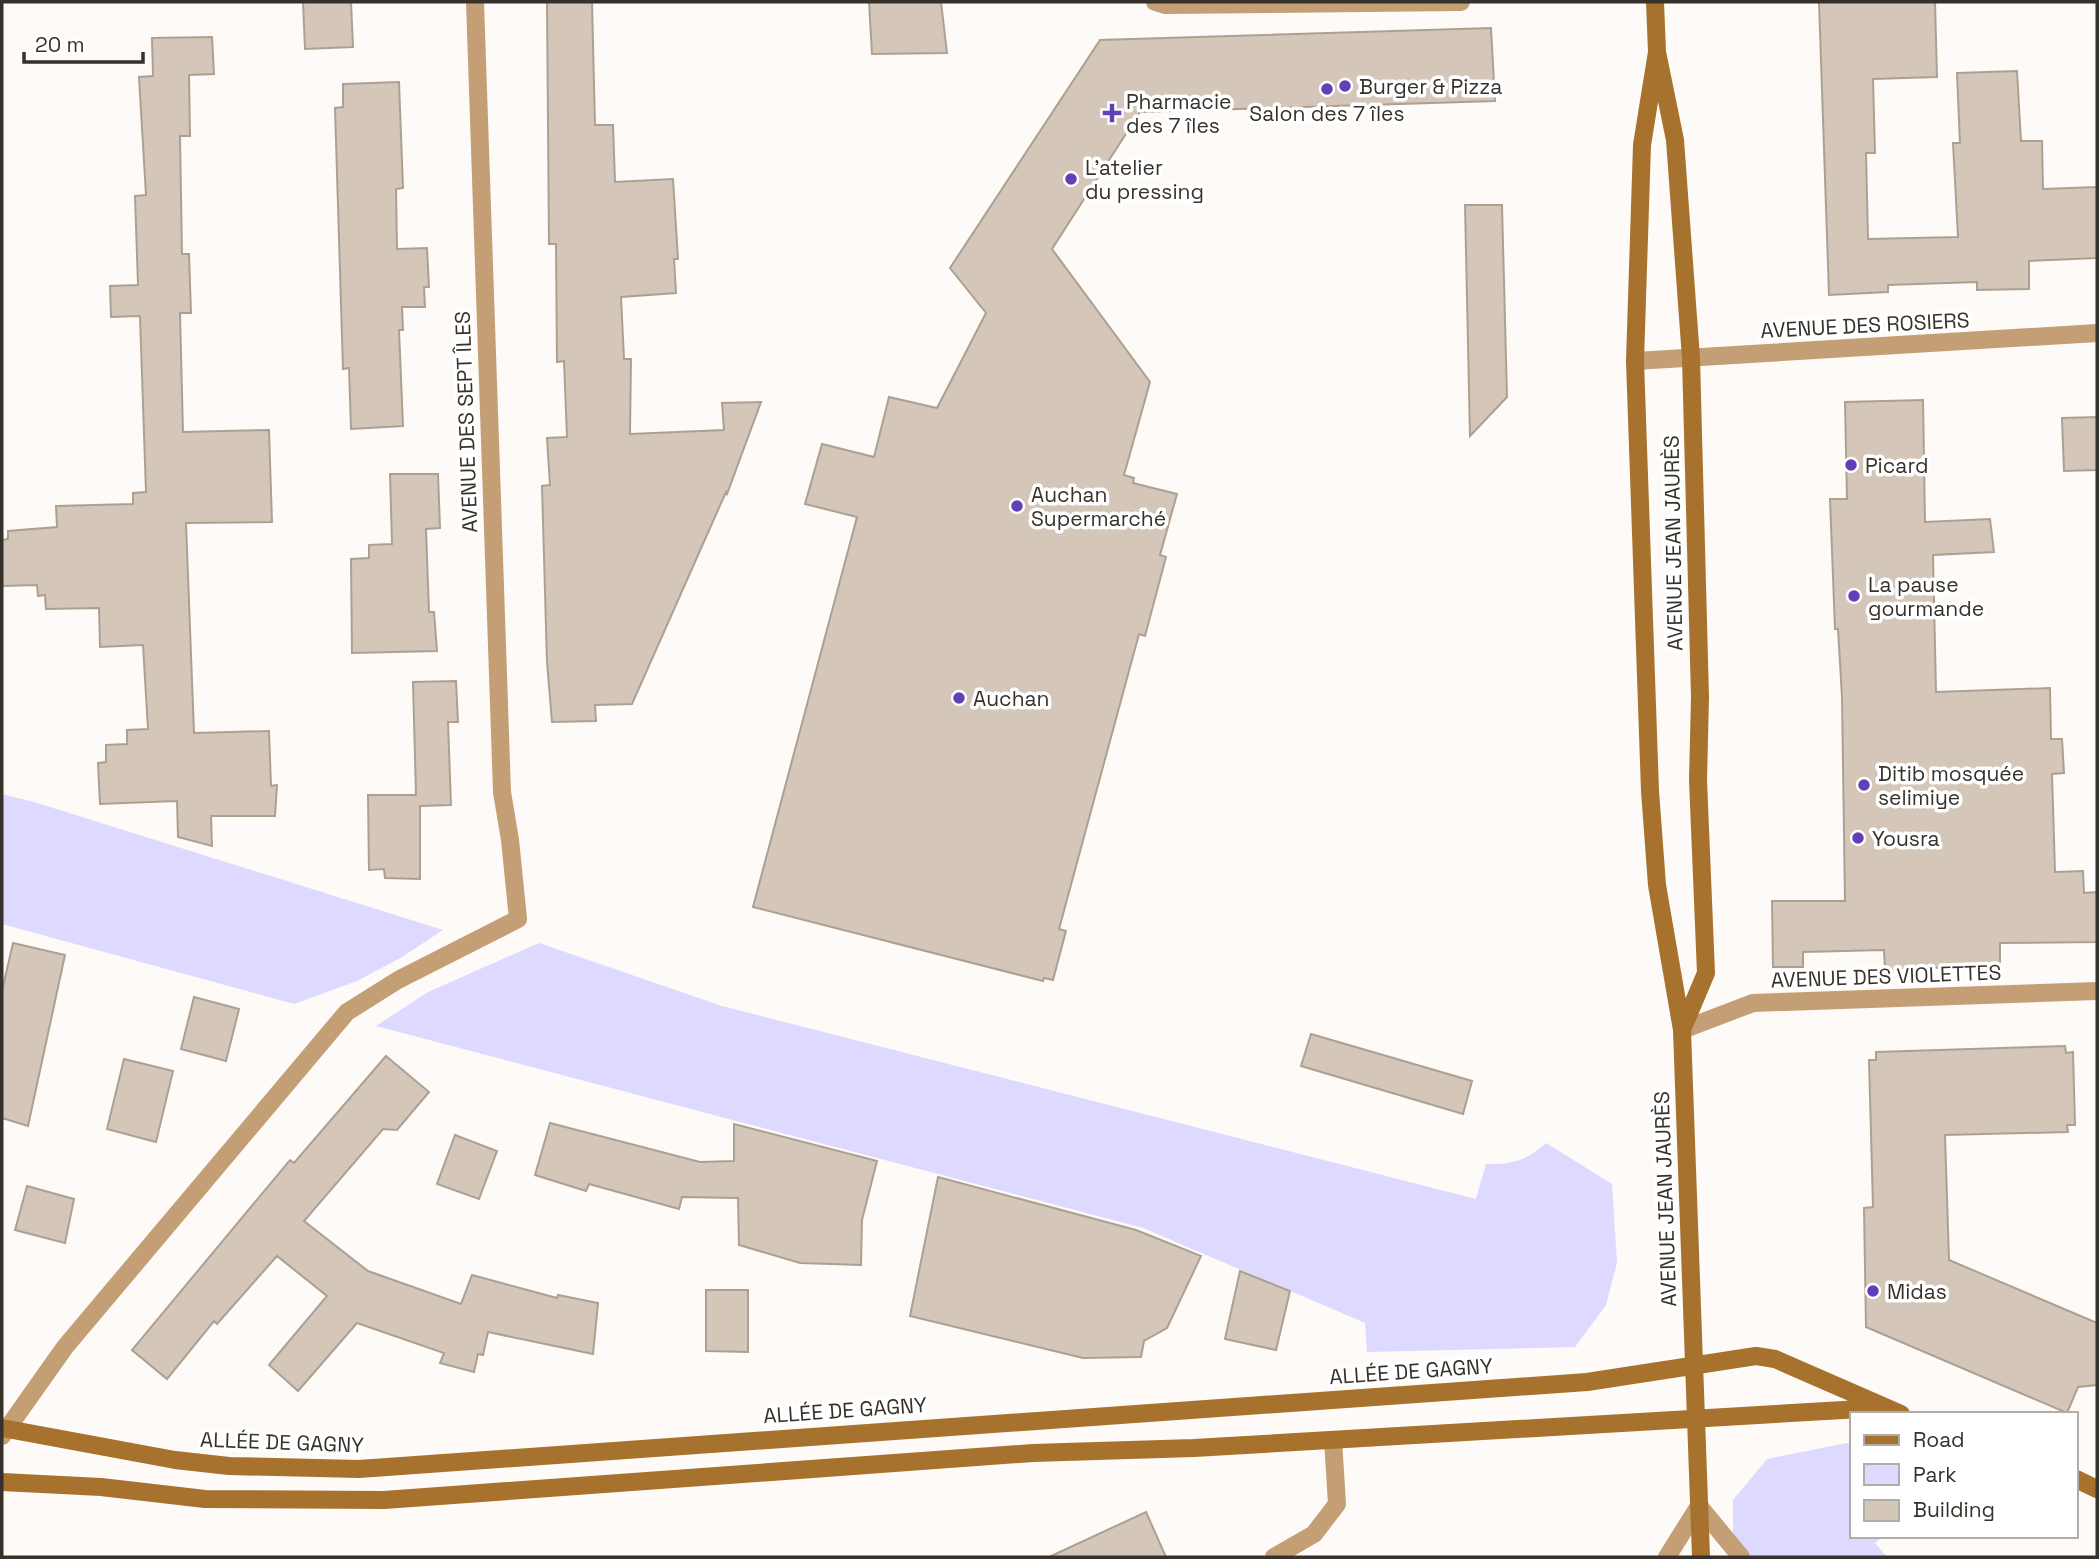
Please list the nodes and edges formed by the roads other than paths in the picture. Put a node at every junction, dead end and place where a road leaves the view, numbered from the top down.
1 (475, 2) edge
2 (1155, 2) edge
3 (1461, 2) edge
4 (1656, 2) edge
5 (1657, 52) junction
6 (2097, 333) edge
7 (1692, 358) junction
8 (1634, 361) junction
9 (2097, 991) edge
10 (1682, 1030) junction
11 (1694, 1366) junction
12 (1882, 1408) junction
13 (1895, 1412) edge
14 (1696, 1419) junction
15 (4, 1431) edge
16 (1332, 1440) junction
17 (2078, 1480) edge
18 (2, 1482) edge
19 (2097, 1489) edge
20 (1699, 1506) junction
21 (1274, 1557) edge
22 (1667, 1557) edge
23 (1701, 1557) edge
24 (1741, 1557) edge

1 - 15 street, AVENUE DES SEPT ÎLES
2 - 3 street
4 - 5 main road, AVENUE JEAN JAURÈS
5 - 7 main road, AVENUE JEAN JAURÈS
5 - 8 main road, AVENUE JEAN JAURÈS
6 - 7 street, AVENUE DES ROSIERS
7 - 8 street, AVENUE DES ROSIERS
7 - 10 main road, AVENUE JEAN JAURÈS
8 - 10 main road, AVENUE JEAN JAURÈS
9 - 10 street, AVENUE DES VIOLETTES
10 - 11 main road, AVENUE JEAN JAURÈS
11 - 12 main road, ALLÉE DE GAGNY
11 - 14 main road, AVENUE JEAN JAURÈS
11 - 15 main road, ALLÉE DE GAGNY
12 - 13 main road
12 - 14 main road
14 - 16 main road
14 - 20 main road, AVENUE JEAN JAURÈS
16 - 18 main road
16 - 21 street
17 - 19 main road
20 - 22 street
20 - 23 main road, AVENUE JEAN JAURÈS
20 - 24 street

